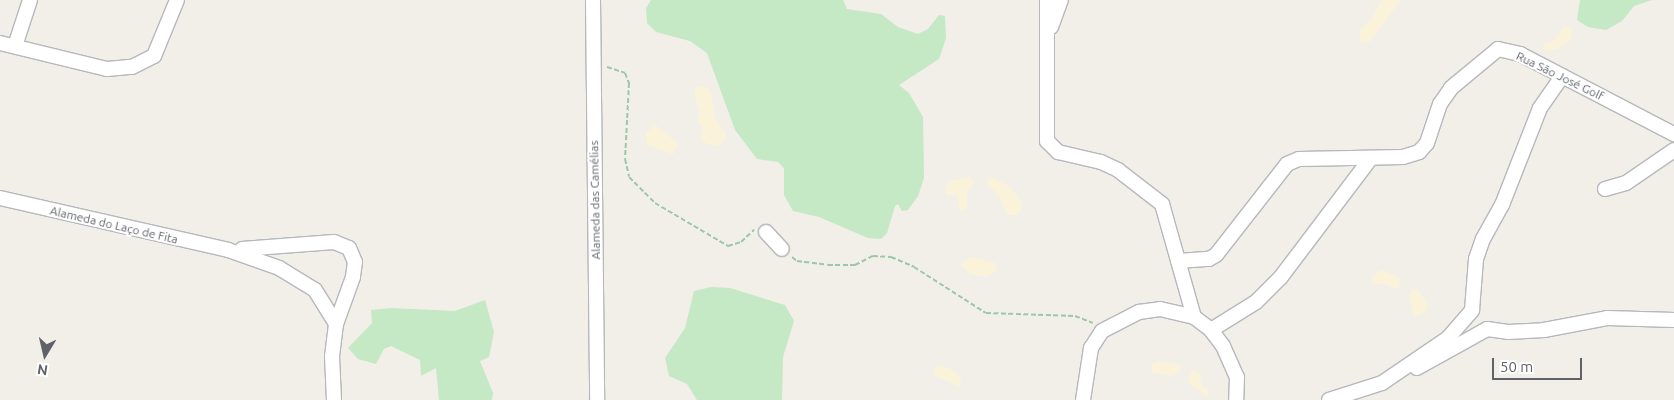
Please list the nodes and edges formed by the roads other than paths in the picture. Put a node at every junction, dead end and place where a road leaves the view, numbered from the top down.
1 (30, 0) edge
2 (178, 0) edge
3 (593, 0) edge
4 (1047, 0) edge
5 (1061, 0) edge
6 (1048, 35) junction
7 (0, 43) edge
8 (15, 46) junction
9 (1562, 76) junction
10 (1674, 134) edge
11 (1674, 150) edge
12 (1374, 158) junction
13 (1605, 189) dead end
14 (0, 198) edge
15 (766, 232) road end
16 (782, 249) road end
17 (228, 250) junction
18 (1178, 261) junction
19 (1472, 310) junction
20 (1194, 317) junction
21 (1674, 320) edge
22 (336, 324) junction
23 (1487, 329) junction
24 (1211, 330) junction
25 (1382, 383) junction
26 (334, 400) edge
27 (597, 400) edge
28 (1083, 400) edge
29 (1236, 400) edge
30 (1329, 400) edge

1 - 8 street
2 - 8 street
3 - 27 street, Alameda das Camélias
4 - 6 street
5 - 6 street
6 - 18 street
7 - 8 street
9 - 10 street, Rua São José Golf
9 - 12 street, Rua São José Golf
9 - 19 street
11 - 13 street
12 - 18 street
12 - 24 street
14 - 17 street, Alameda do Laço de Fita
15 - 16 street
17 - 22 street, Alameda do Laço de Fita
17 - 22 street, Alameda do Laço de Fita
18 - 20 street
19 - 23 street
19 - 25 street
20 - 24 street
20 - 28 street
21 - 23 street
22 - 26 street
23 - 25 street
24 - 29 street
25 - 30 street

